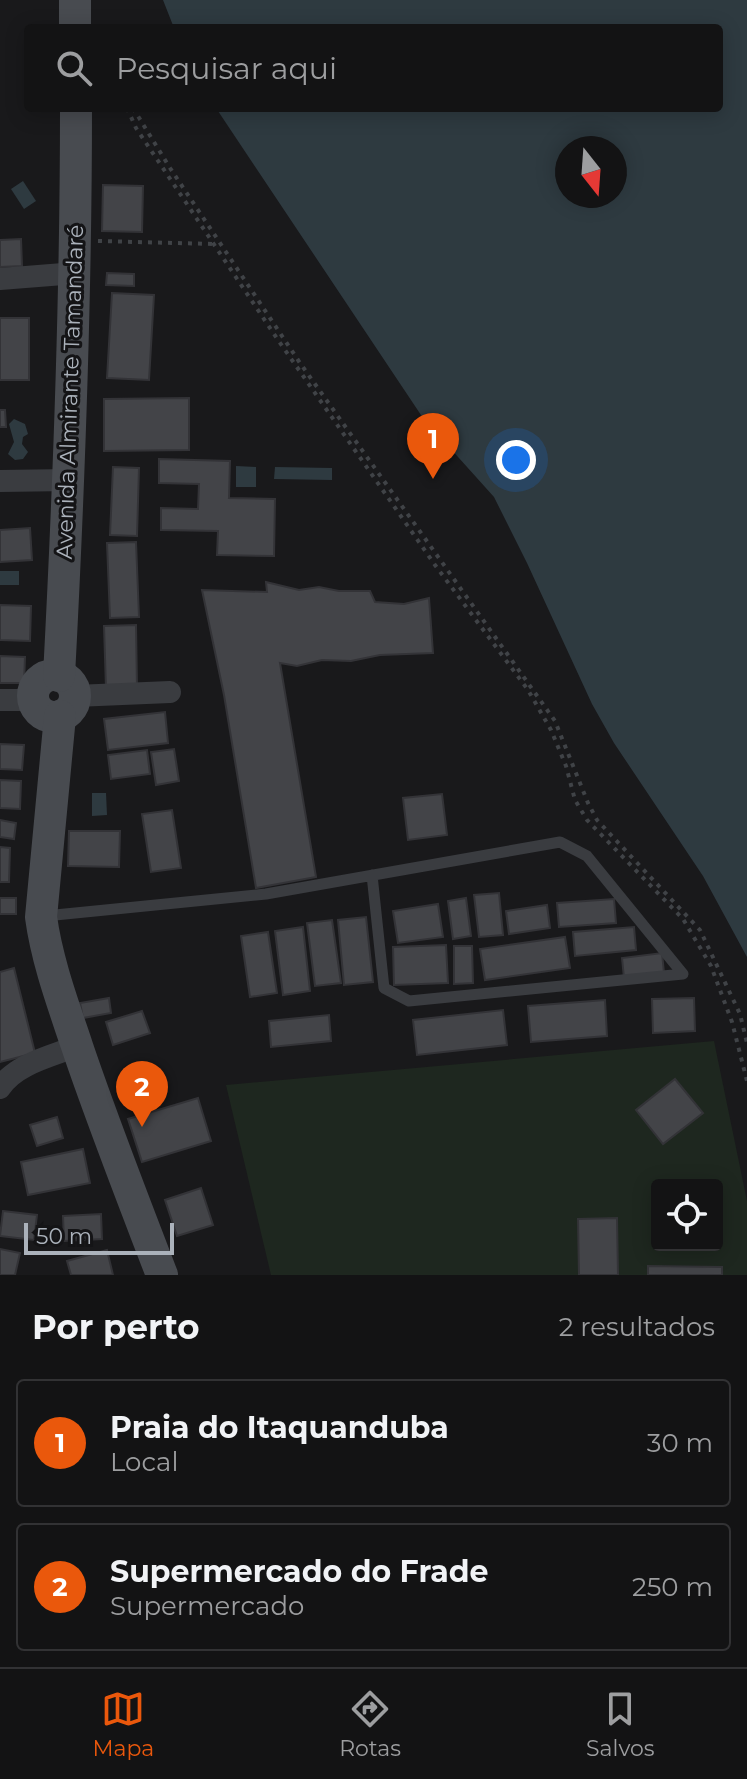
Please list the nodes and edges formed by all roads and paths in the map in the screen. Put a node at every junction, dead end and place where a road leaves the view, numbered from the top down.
1 (75, 0) edge
2 (75, 24) edge
3 (76, 112) edge
4 (129, 112) edge
5 (136, 112) edge
6 (76, 240) junction
7 (214, 244) junction
8 (221, 244) junction
9 (76, 273) junction
10 (0, 279) edge
11 (70, 480) junction
12 (0, 481) edge
13 (170, 692) dead end
14 (57, 697) junction
15 (0, 700) edge
16 (372, 875) junction
17 (41, 917) junction
18 (747, 1043) edge
19 (77, 1046) junction
20 (747, 1081) edge
21 (0, 1088) edge
22 (162, 1275) edge

1 - 2 main road
3 - 6 main road, Avenida Almirante Tamandaré
4 - 7 path
5 - 8 path
6 - 7 path
6 - 9 main road, Avenida Almirante Tamandaré
7 - 8 path
7 - 20 path
8 - 18 path
9 - 10 street
9 - 11 main road, Avenida Almirante Tamandaré
11 - 12 street
11 - 14 main road, Avenida Almirante Tamandaré
13 - 14 street
14 - 15 street
14 - 17 main road, Avenida Almirante Tamandaré
16 - 16 lane
16 - 17 lane
17 - 19 main road, Avenida Almirante Tamandaré
19 - 21 street
19 - 22 main road, Avenida Almirante Tamandaré

